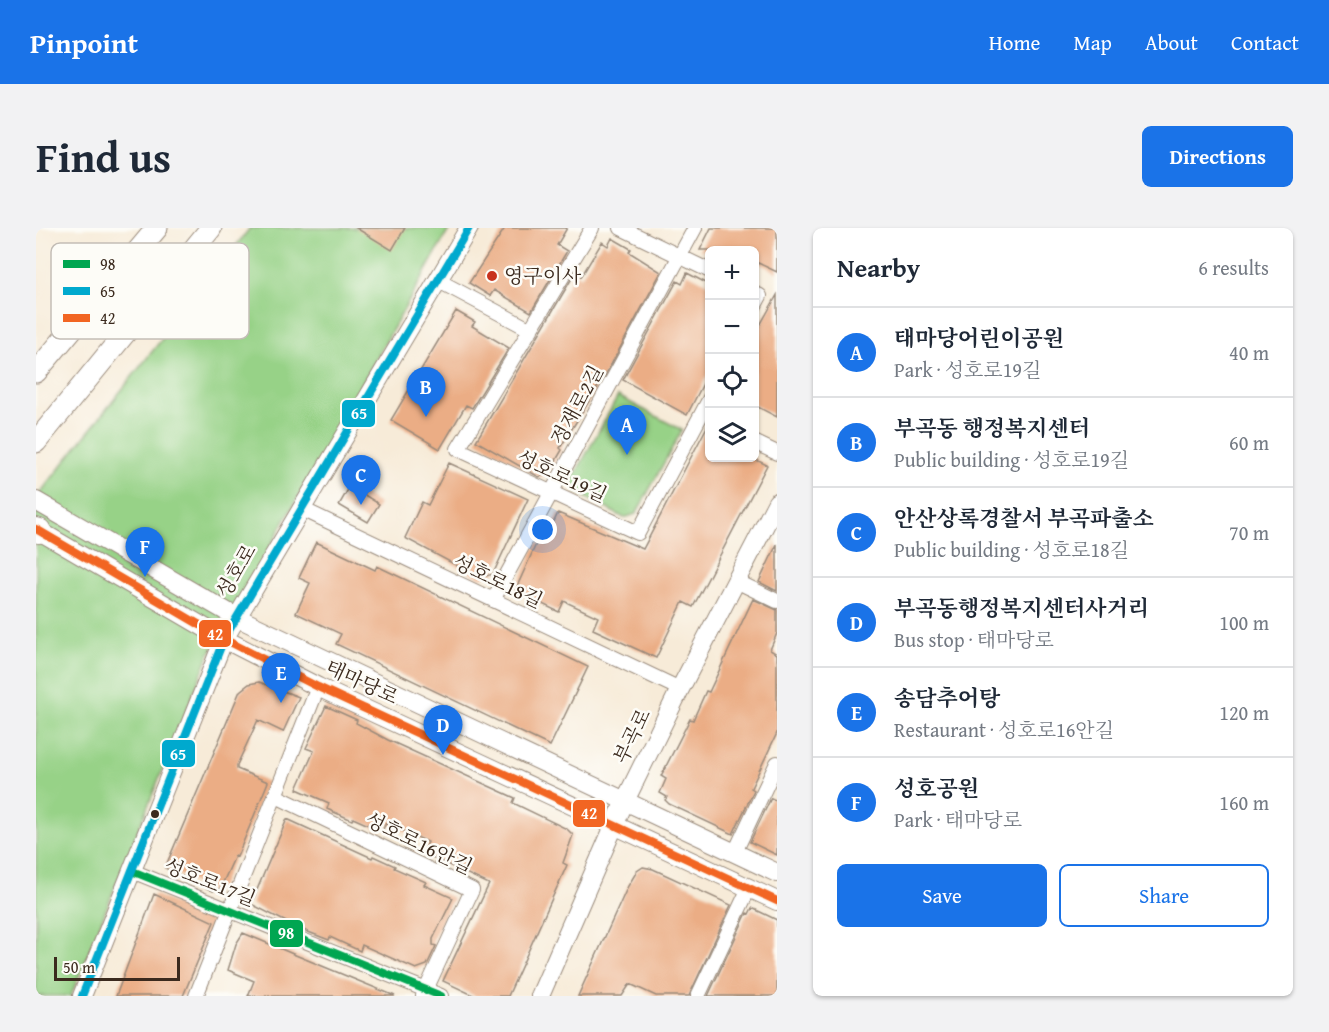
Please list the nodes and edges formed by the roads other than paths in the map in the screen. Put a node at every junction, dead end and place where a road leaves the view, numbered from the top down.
1 (157, 228) edge
2 (211, 228) edge
3 (469, 228) edge
4 (592, 228) edge
5 (621, 228) edge
6 (695, 228) edge
7 (144, 243) edge
8 (199, 243) edge
9 (679, 256) junction
10 (705, 269) edge
11 (437, 280) junction
12 (531, 330) junction
13 (64, 339) edge
14 (120, 339) edge
15 (36, 372) edge
16 (705, 417) edge
17 (36, 442) edge
18 (759, 444) edge
19 (777, 453) edge
20 (551, 494) junction
21 (36, 501) edge
22 (777, 502) edge
23 (300, 508) junction
24 (37, 530) edge
25 (736, 581) junction
26 (493, 600) junction
27 (777, 601) edge
28 (236, 617) junction
29 (224, 639) junction
30 (318, 687) junction
31 (680, 689) junction
32 (777, 763) edge
33 (276, 796) junction
34 (624, 803) junction
35 (615, 826) junction
36 (735, 852) junction
37 (132, 871) junction
38 (777, 873) edge
39 (749, 888) junction
40 (777, 901) edge
41 (228, 910) junction
42 (424, 993) edge
43 (82, 996) edge
44 (196, 996) edge
45 (441, 996) edge
46 (540, 996) edge
47 (698, 996) edge

1 - 7 main road
2 - 8 main road
3 - 11 street, 성호로
4 - 12 street, 성호로19길
5 - 9 street
6 - 9 street, 정재로2길
9 - 10 street
9 - 20 street, 정재로2길
11 - 12 street
11 - 23 street, 성호로
12 - 20 street, 성호로19길
13 - 15 main road
14 - 17 main road
16 - 20 street, 성호로19길
18 - 19 street
20 - 26 street, 정재로2길
21 - 28 street, 태마당로
22 - 25 street, 부곡로
23 - 26 street, 성호로18길
23 - 28 street, 성호로
24 - 29 street, 태마당로
25 - 27 street
25 - 31 street, 부곡로
26 - 31 street, 성호로18길
28 - 29 street, 성호로
28 - 34 street, 태마당로
29 - 30 street, 태마당로
29 - 37 street, 성호로
30 - 33 street
30 - 35 street, 태마당로
31 - 34 street, 부곡로
32 - 36 street
33 - 41 street
33 - 42 street, 성호로16안길
34 - 35 street, 부곡로
34 - 36 street, 태마당로
35 - 39 street, 태마당로
35 - 46 street, 부곡로
36 - 38 street, 태마당로
37 - 41 street, 성호로17길
37 - 43 street, 성호로
39 - 40 street, 태마당로
39 - 47 street
41 - 42 street, 성호로17길
41 - 44 street
42 - 45 street, 성호로17길

